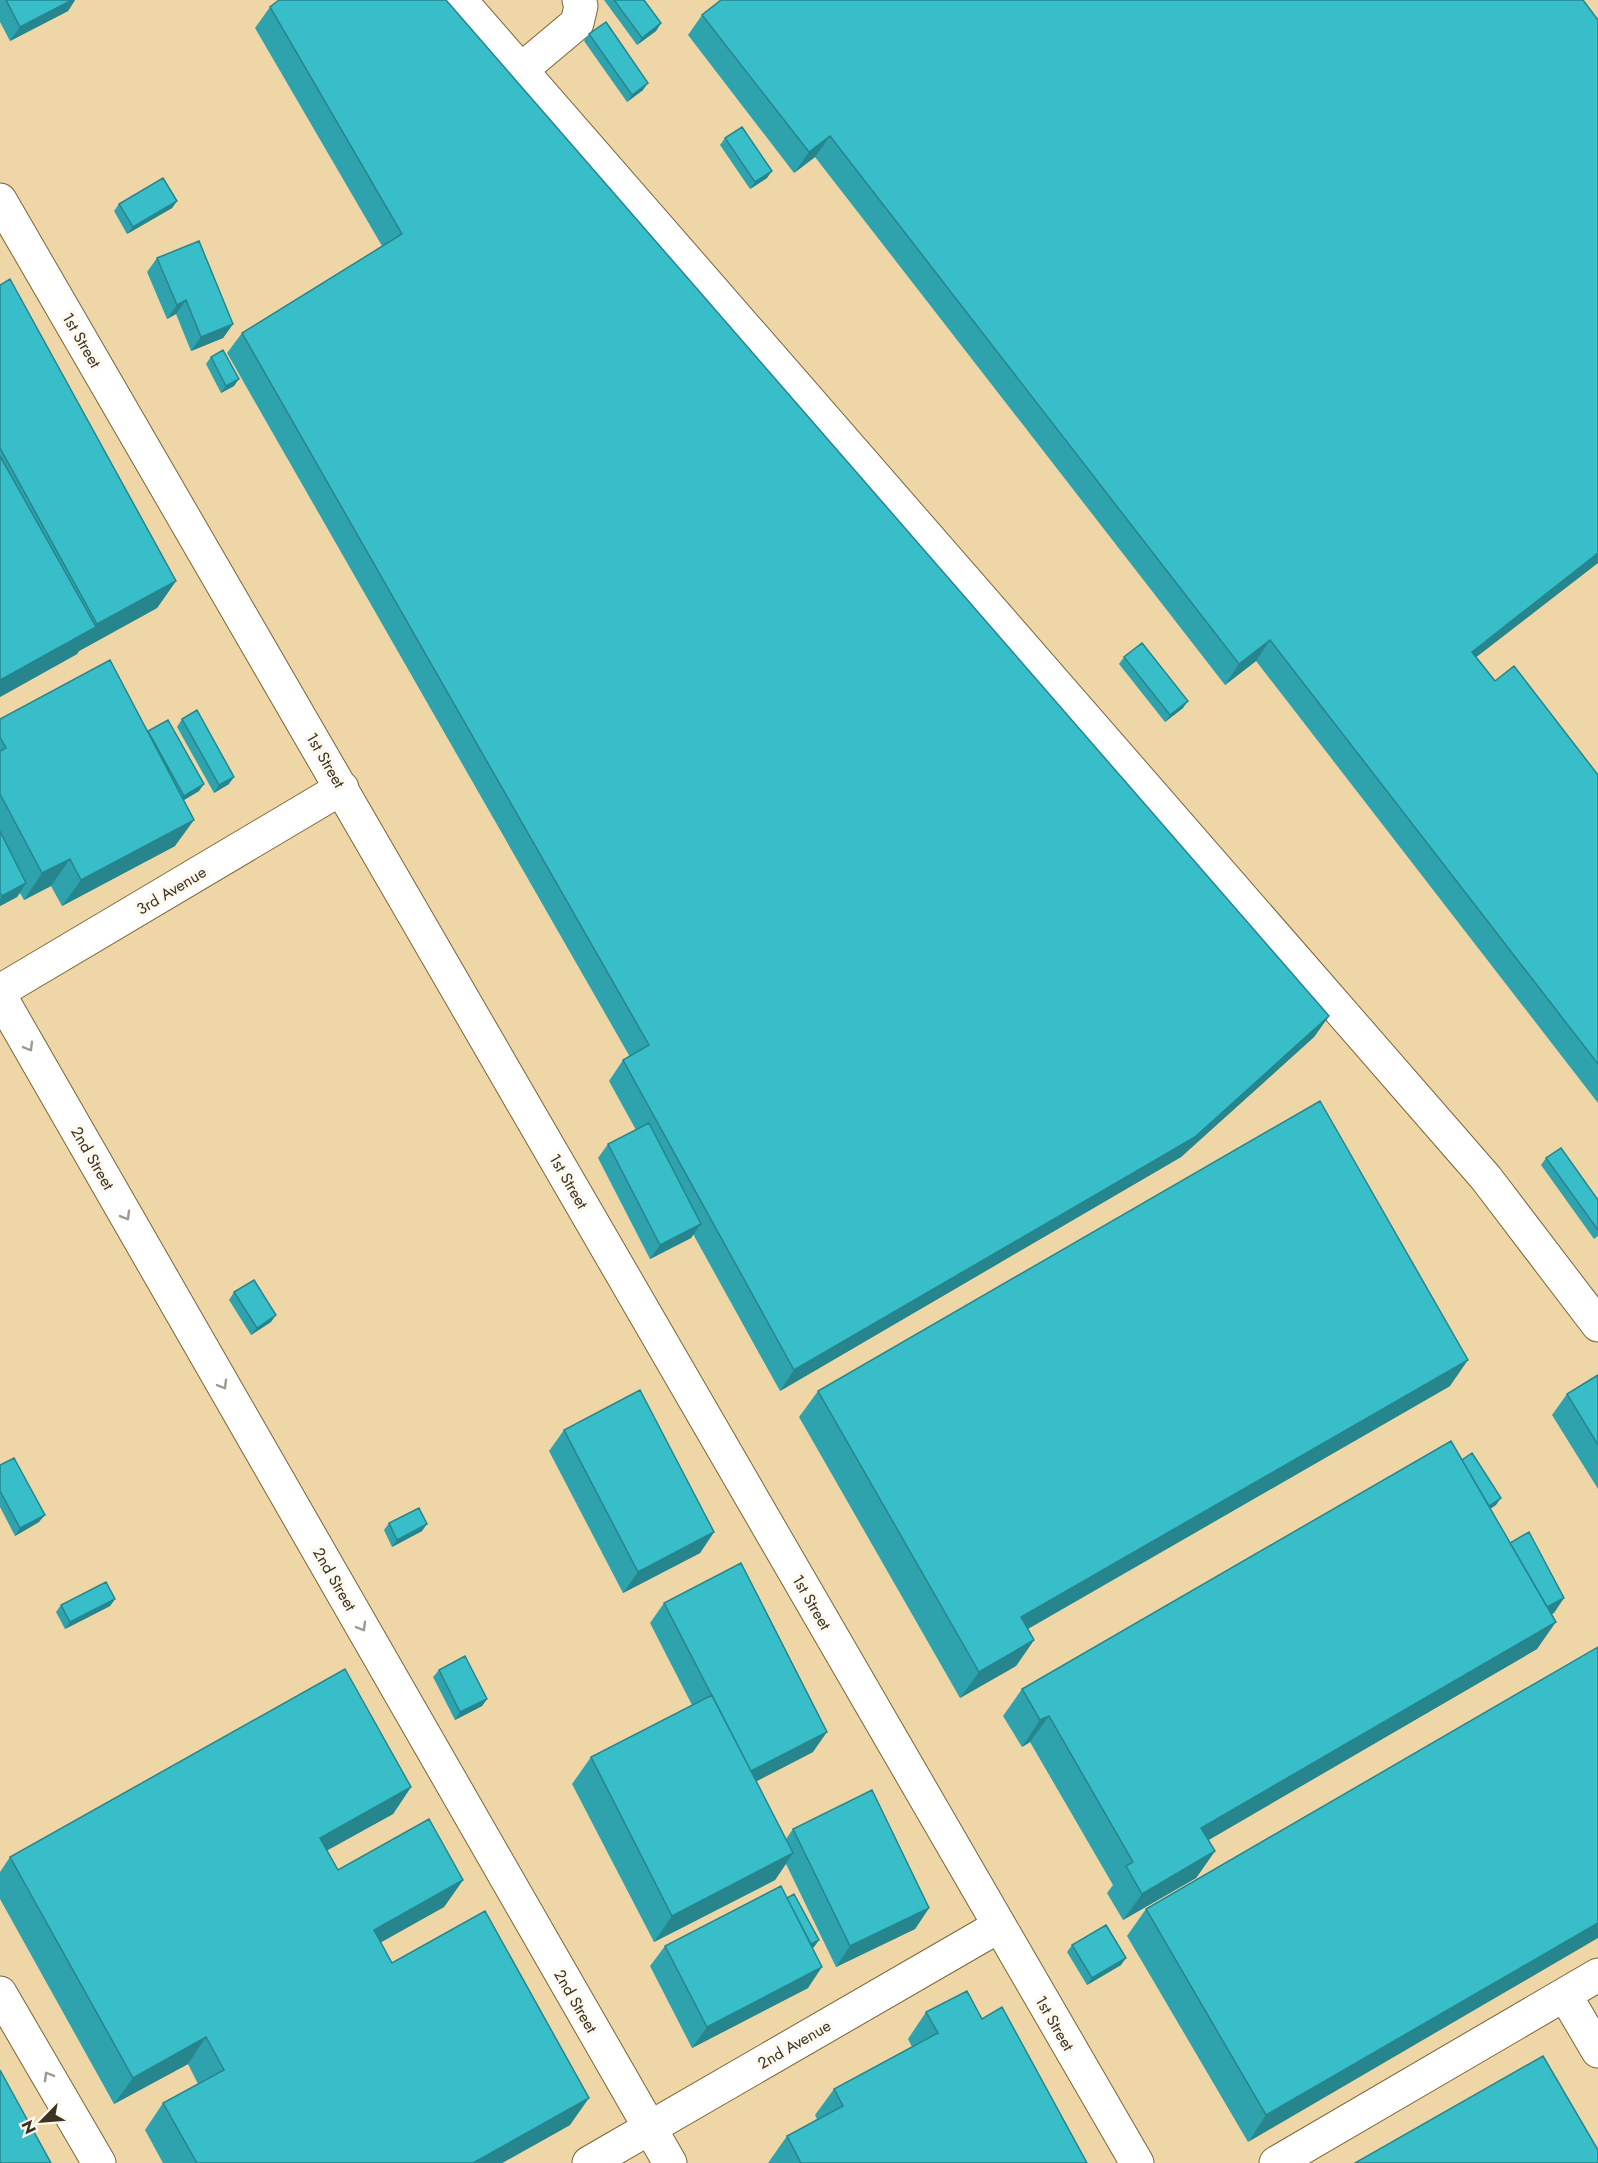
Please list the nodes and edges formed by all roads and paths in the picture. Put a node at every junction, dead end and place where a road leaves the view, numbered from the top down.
1 (460, 0) edge
2 (579, 0) edge
3 (521, 70) junction
4 (0, 200) edge
5 (342, 788) junction
6 (0, 994) edge
7 (1598, 1325) edge
8 (999, 1926) junction
9 (1598, 1976) edge
10 (0, 1993) edge
11 (1565, 1995) junction
12 (1598, 2051) edge
13 (649, 2128) junction
14 (99, 2163) edge
15 (590, 2163) edge
16 (669, 2163) edge
17 (1137, 2163) edge
18 (1276, 2163) edge

1 - 3 street
2 - 3 street
3 - 7 street
4 - 5 street, 1st Street
5 - 6 street, 3rd Avenue
5 - 8 street, 1st Street
6 -> 13 street, 2nd Street
8 - 13 street, 2nd Avenue
8 - 17 street, 1st Street
9 - 11 street
14 -> 10 street
11 - 12 street
11 - 18 street
13 - 15 street, 2nd Avenue
13 - 16 street, 2nd Street

